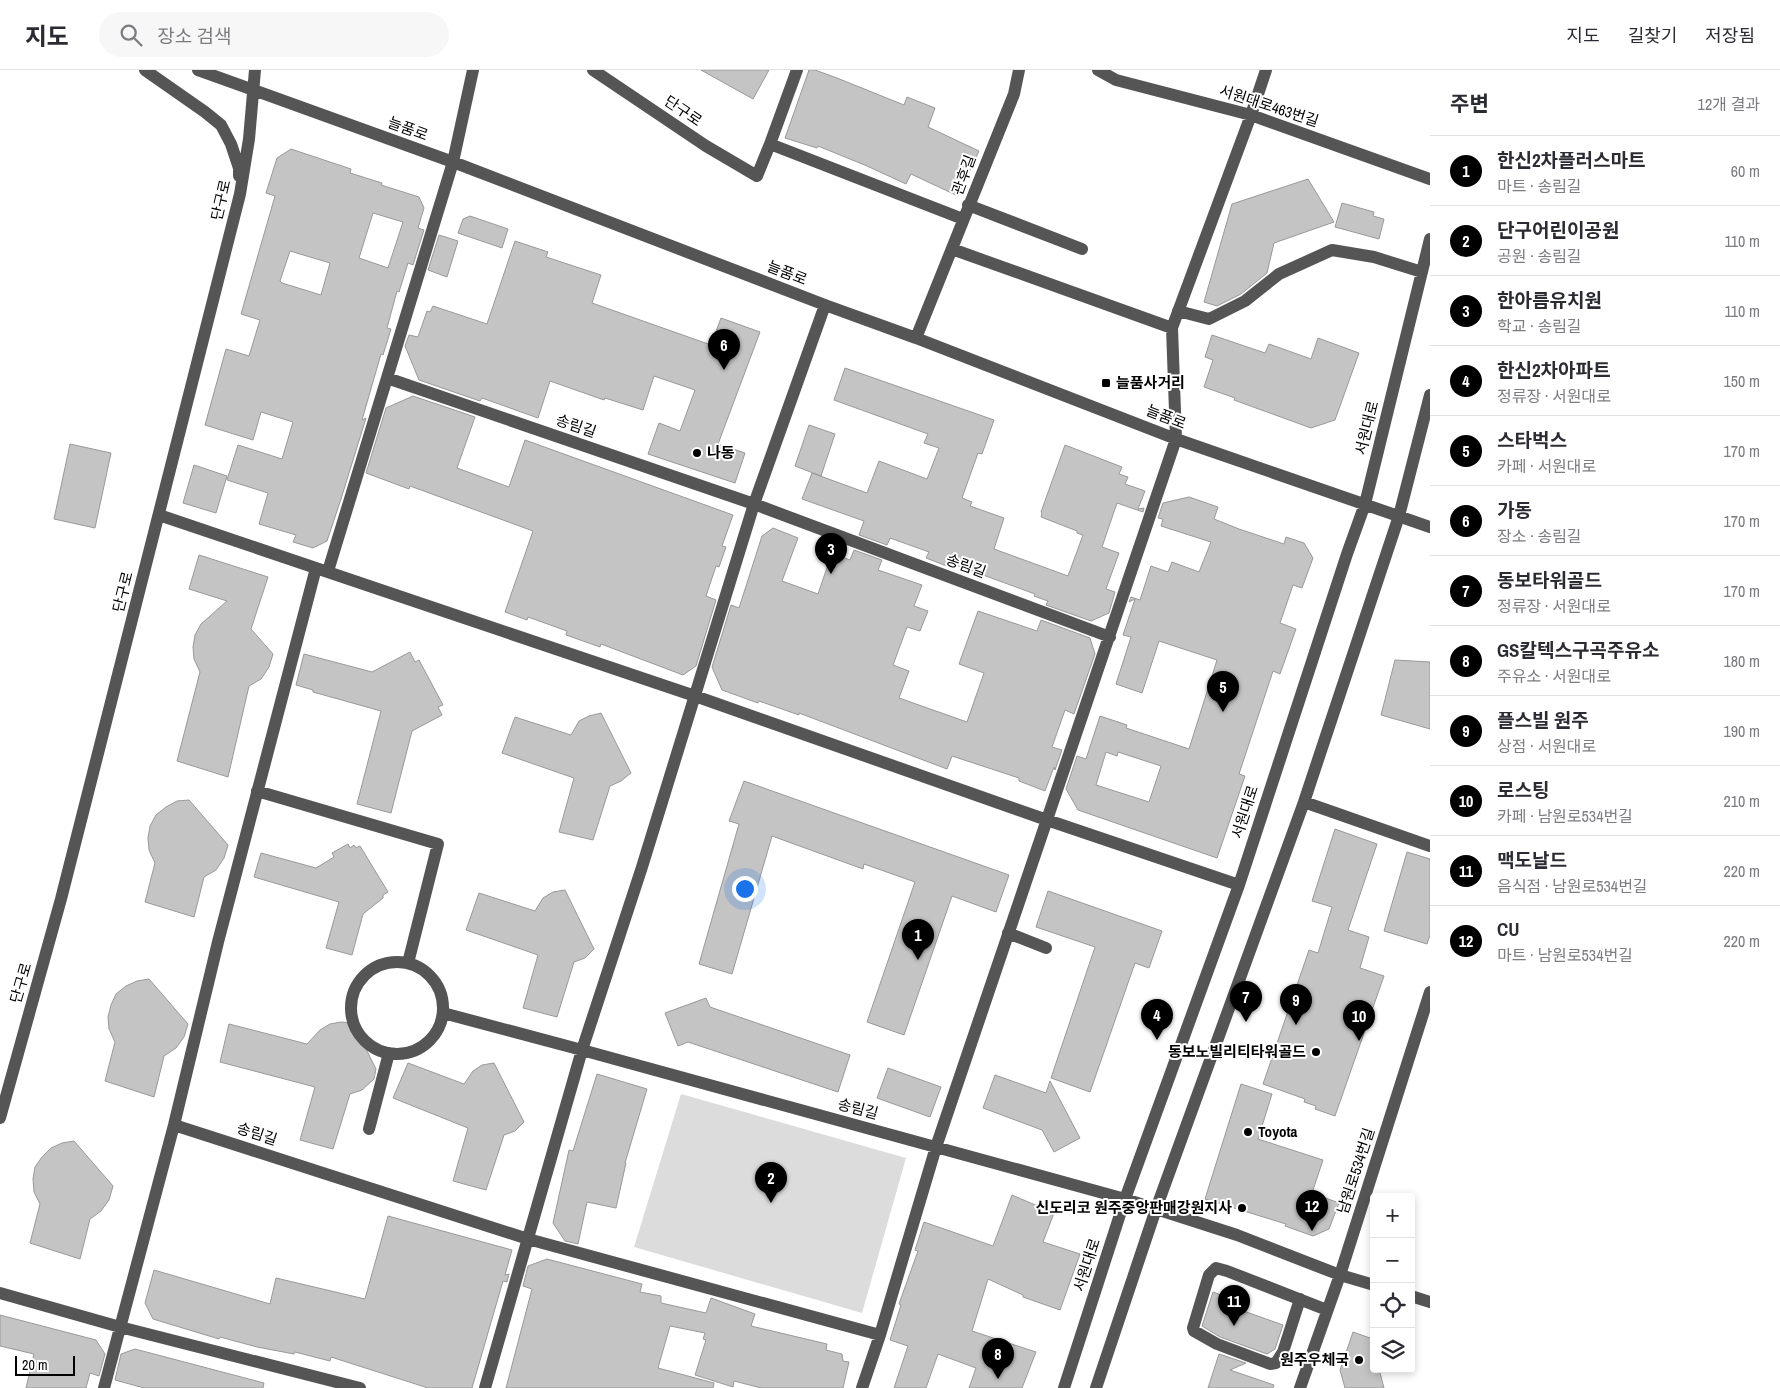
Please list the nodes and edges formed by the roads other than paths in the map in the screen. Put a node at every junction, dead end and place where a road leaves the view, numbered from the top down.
1 (145, 70) edge
2 (198, 70) edge
3 (255, 70) edge
4 (473, 70) edge
5 (594, 70) edge
6 (797, 70) edge
7 (1019, 70) edge
8 (1098, 70) edge
9 (1266, 70) edge
10 (253, 90) junction
11 (1251, 115) junction
12 (770, 144) junction
13 (454, 162) junction
14 (1430, 179) edge
15 (240, 194) junction
16 (968, 205) junction
17 (963, 219) junction
18 (1430, 239) edge
19 (952, 249) junction
20 (1082, 249) dead end
21 (1422, 272) junction
22 (824, 305) junction
23 (1178, 311) junction
24 (1172, 328) junction
25 (916, 338) junction
26 (387, 378) junction
27 (1430, 394) edge
28 (1176, 439) junction
29 (754, 504) junction
30 (1365, 504) junction
31 (159, 515) junction
32 (1399, 516) junction
33 (1430, 527) edge
34 (322, 570) junction
35 (1110, 636) junction
36 (695, 696) junction
37 (257, 792) junction
38 (1304, 802) junction
39 (1047, 820) junction
40 (1430, 846) edge
41 (1239, 885) junction
42 (1008, 933) junction
43 (1046, 948) dead end
44 (408, 963) junction
45 (1430, 992) edge
46 (442, 1013) junction
47 (582, 1050) junction
48 (389, 1054) junction
49 (5, 1084) edge
50 (0, 1118) edge
51 (174, 1125) junction
52 (369, 1129) dead end
53 (936, 1147) junction
54 (1125, 1199) junction
55 (1156, 1209) junction
56 (528, 1239) junction
57 (1340, 1275) junction
58 (1370, 1284) edge
59 (0, 1293) edge
60 (1415, 1297) edge
61 (1300, 1299) junction
62 (1430, 1302) edge
63 (1327, 1310) junction
64 (120, 1327) junction
65 (880, 1335) junction
66 (104, 1388) edge
67 (360, 1388) edge
68 (485, 1388) edge
69 (862, 1388) edge
70 (1064, 1388) edge
71 (1096, 1388) edge
72 (1300, 1388) edge

1 - 15 street
2 - 10 street, 늘품로
3 - 10 street, 단구로
4 - 13 street
5 - 12 street, 단구로
6 - 12 street
7 - 16 street, 관후길
8 - 11 street, 서원대로463번길
9 - 11 street
10 - 13 street, 늘품로
10 - 15 street, 단구로
11 - 14 street, 서원대로463번길
11 - 23 street
12 - 17 street
13 - 22 street, 늘품로
13 - 26 street
15 - 31 street, 단구로
16 - 17 street, 관후길
16 - 20 street, 관후길
17 - 19 street, 관후길
18 - 21 street, 서원대로
19 - 24 street
19 - 25 street, 관후길
21 - 23 street
21 - 30 street, 서원대로
22 - 25 street, 늘품로
22 - 29 street
23 - 24 street
24 - 28 street
25 - 28 street, 늘품로
26 - 29 street, 송림길
26 - 34 street
27 - 32 street
28 - 30 street, 늘품로
28 - 35 street
29 - 35 street, 송림길
29 - 36 street
30 - 32 street, 늘품로
30 - 41 street, 서원대로
31 - 34 street
31 - 49 street, 단구로
32 - 33 street
32 - 38 street
34 - 36 street
34 - 37 street
35 - 39 street
36 - 39 street
36 - 47 street
37 - 44 street
37 - 51 street
38 - 40 street
38 - 55 street
39 - 41 street
39 - 42 street
41 - 54 street, 서원대로
42 - 43 street
42 - 53 street
44 - 46 street
44 - 48 street
45 - 57 street, 남원로534번길
46 - 47 street, 송림길
46 - 48 street
47 - 53 street, 송림길
47 - 56 street
48 - 52 street
49 - 50 street, 단구로
51 - 56 street, 송림길
51 - 64 street
53 - 54 street, 송림길
53 - 65 street
54 - 55 street, 송림길
54 - 70 street, 서원대로
55 - 57 street, 송림길
55 - 71 street
56 - 65 street, 송림길
56 - 68 street
57 - 58 street, 송림길
57 - 63 street, 남원로534번길
59 - 64 street
60 - 62 street
61 - 61 street
61 - 63 street
63 - 72 street, 남원로534번길
64 - 66 street
64 - 67 street
65 - 69 street

